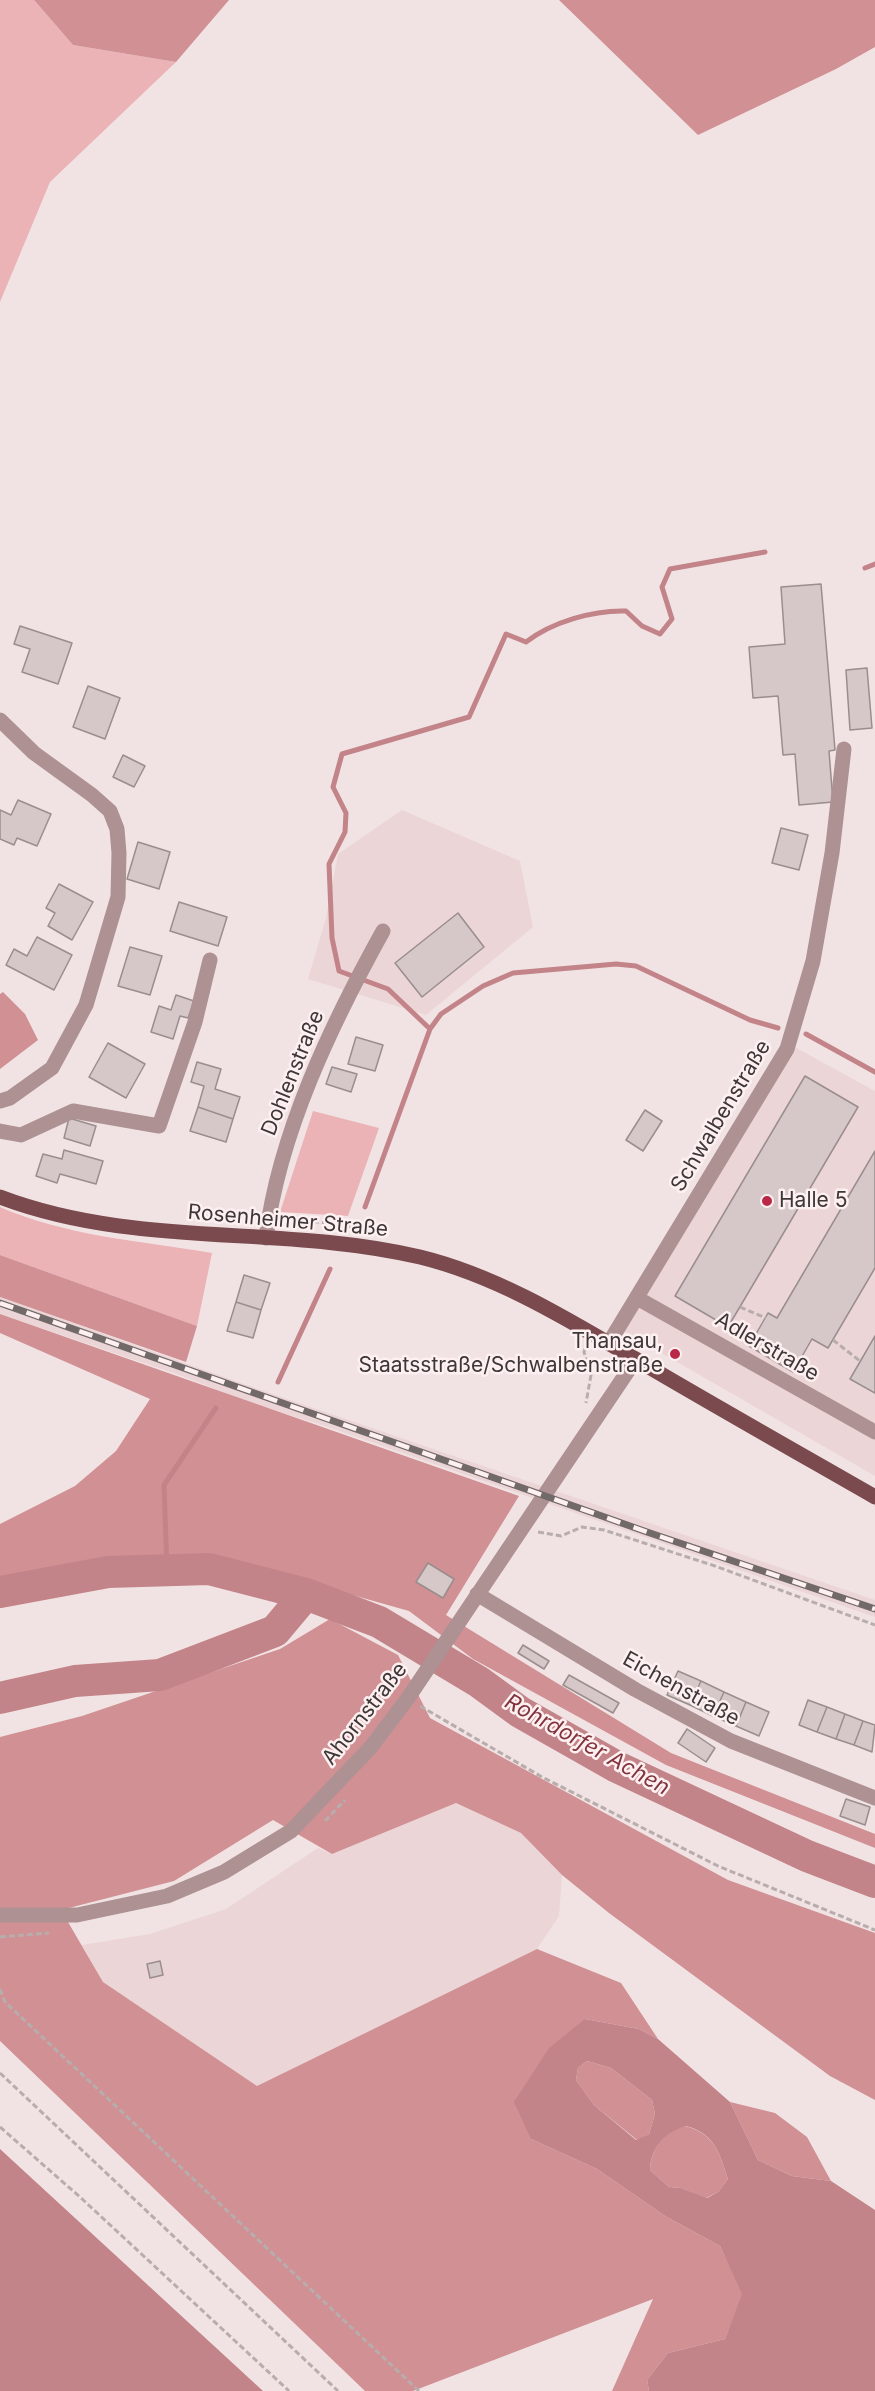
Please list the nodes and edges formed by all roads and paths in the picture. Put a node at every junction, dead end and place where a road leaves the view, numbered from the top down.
1 (0, 720) edge
2 (844, 749) dead end
3 (382, 931) dead end
4 (210, 960) dead end
5 (0, 1101) edge
6 (0, 1131) edge
7 (0, 1197) edge
8 (266, 1238) junction
9 (637, 1298) junction
10 (740, 1307) dead end
11 (766, 1318) dead end
12 (592, 1335) junction
13 (833, 1340) dead end
14 (609, 1343) junction
15 (636, 1359) junction
16 (860, 1361) dead end
17 (582, 1413) dead end
18 (875, 1432) edge
19 (875, 1497) edge
20 (524, 1523) junction
21 (477, 1594) junction
22 (875, 1625) edge
23 (408, 1698) junction
24 (875, 1798) edge
25 (0, 1915) edge
26 (875, 1930) edge
27 (0, 1989) edge
28 (0, 2073) edge
29 (0, 2127) edge
30 (289, 2391) edge
31 (338, 2391) edge
32 (419, 2391) edge

1 - 5 street
2 - 9 street, Schwalbenstraße
3 - 8 street, Dohlenstraße
4 - 6 street
7 - 8 main road, Rosenheimer Straße
8 - 12 main road, Rosenheimer Straße
9 - 14 street, Schwalbenstraße
9 - 18 street, Adlerstraße
10 - 11 path
12 - 14 main road, Rosenheimer Straße
12 - 17 path
13 - 16 path
14 - 15 main road, Rosenheimer Straße
15 - 19 main road, Rosenheimer Straße
15 - 20 street, Ahornstraße
20 - 21 street, Ahornstraße
20 - 22 path
21 - 23 street, Ahornstraße
21 - 24 street, Eichenstraße
23 - 25 street, Ahornstraße
23 - 26 path
27 - 32 path
28 - 31 path
29 - 30 path

